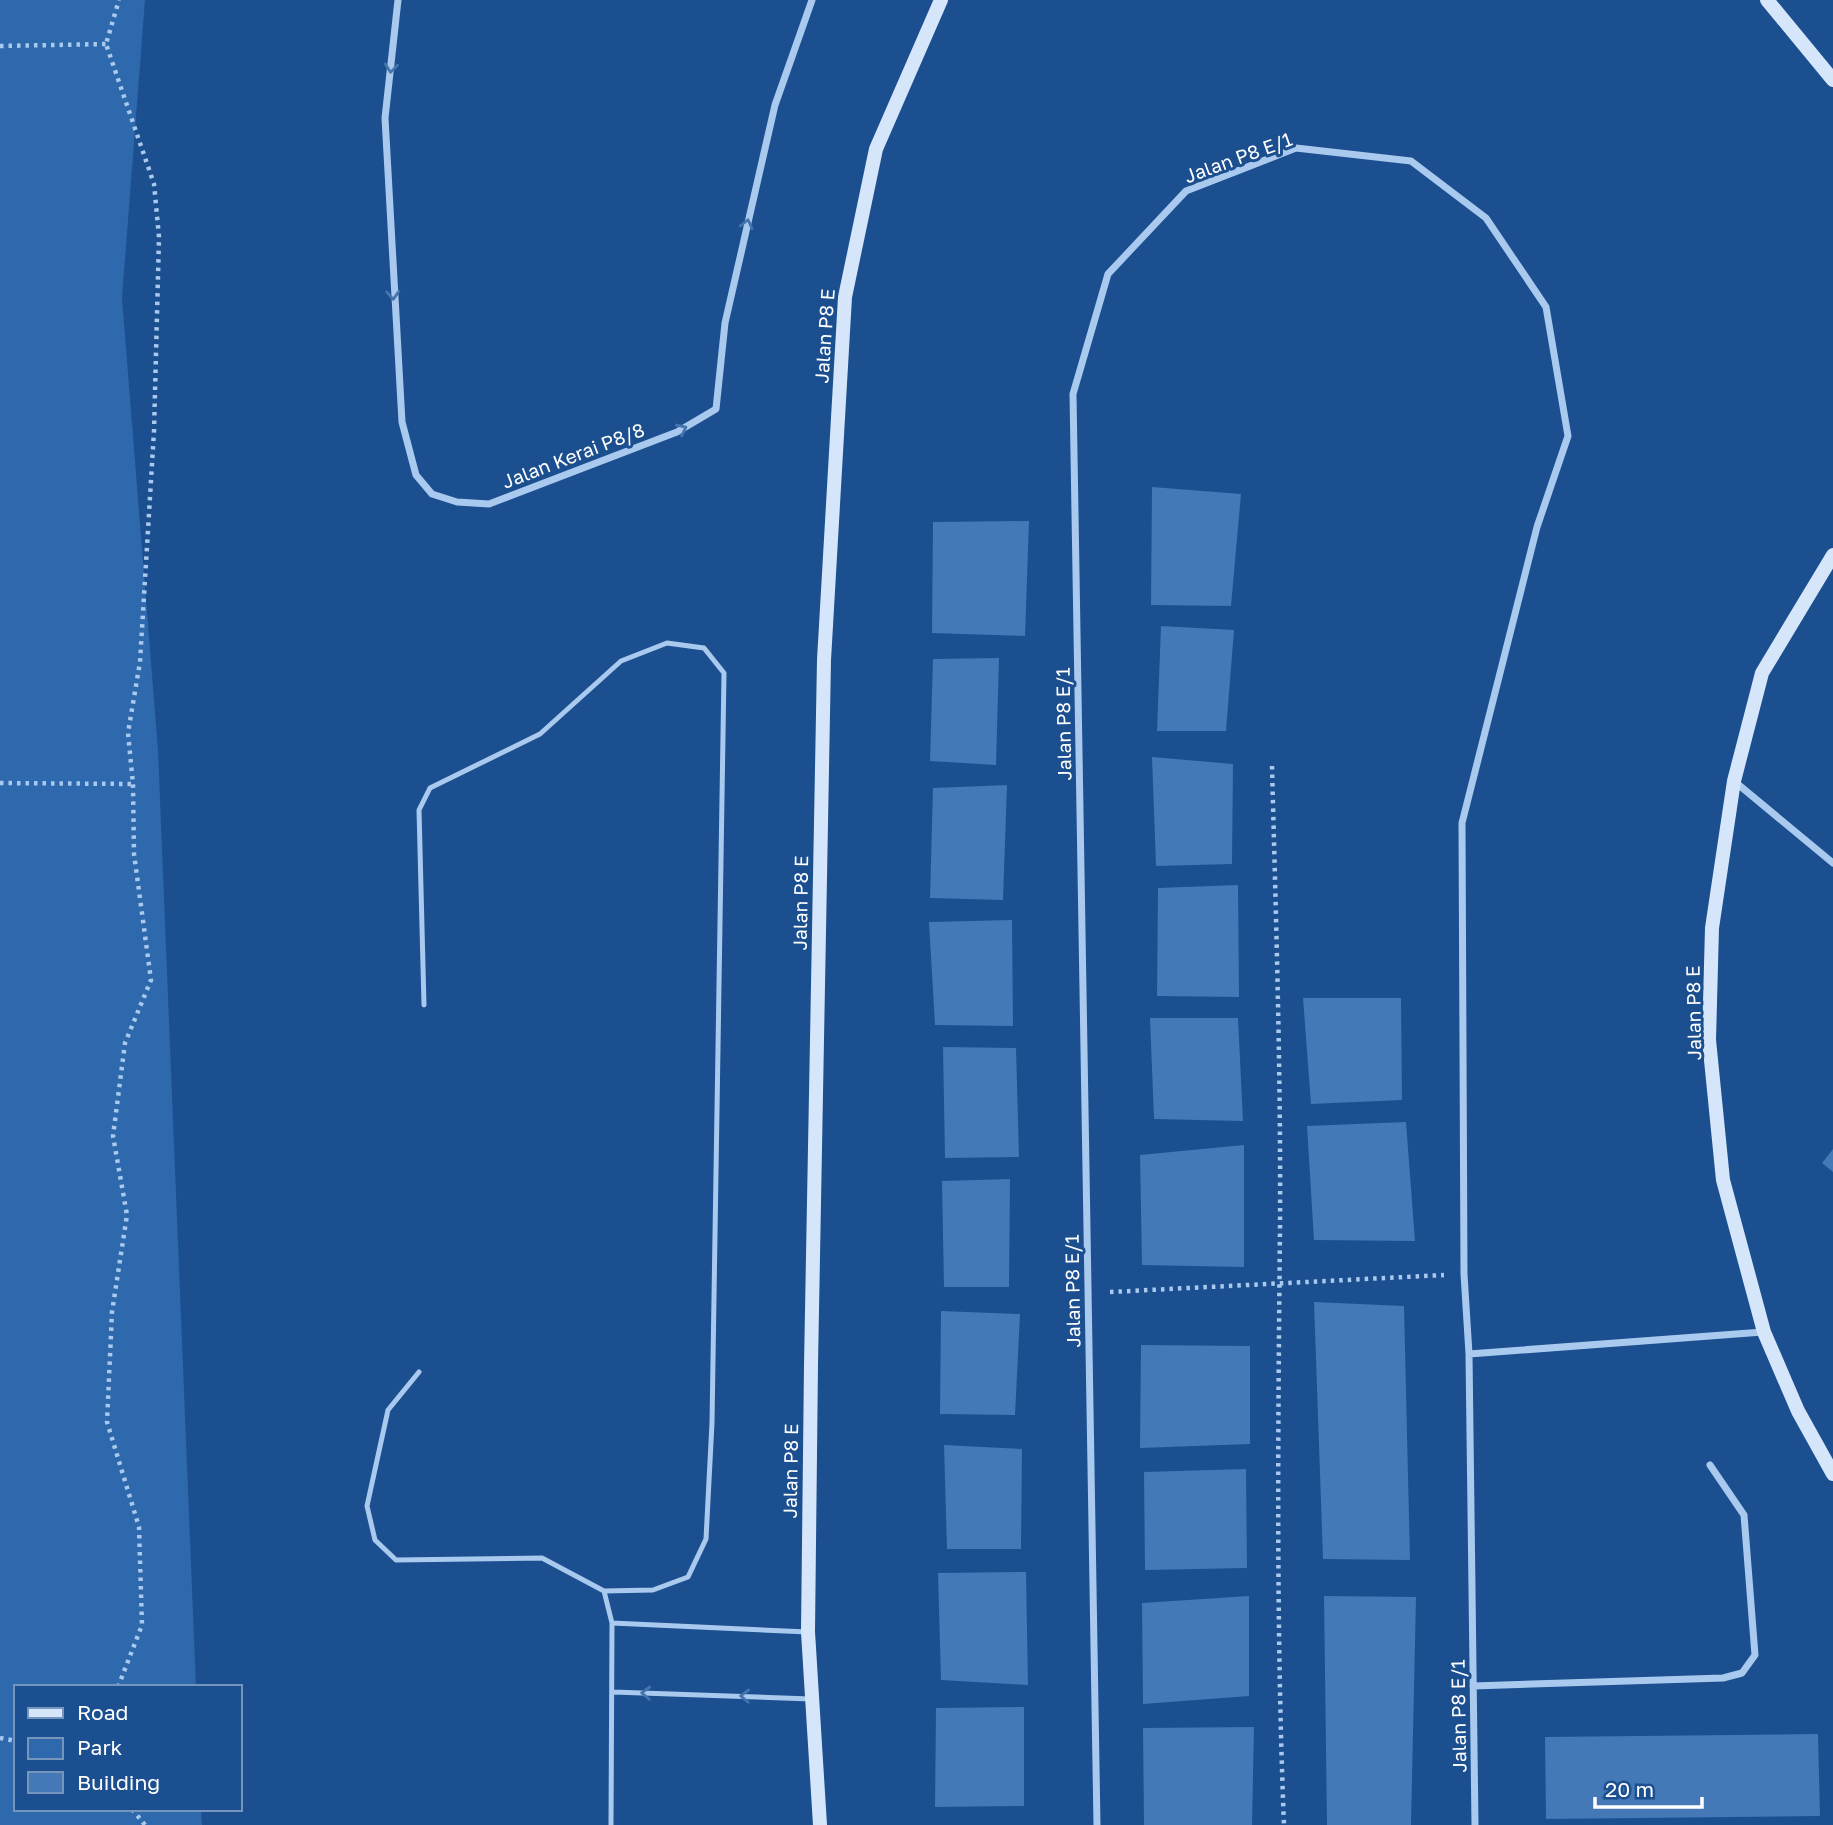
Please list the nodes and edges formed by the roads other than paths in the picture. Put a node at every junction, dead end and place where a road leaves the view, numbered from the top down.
1 (398, 0) edge
2 (813, 0) edge
3 (942, 0) edge
4 (1767, 0) edge
5 (1833, 79) edge
6 (1833, 555) edge
7 (1734, 781) junction
8 (1833, 863) edge
9 (424, 1005) dead end
10 (1764, 1332) junction
11 (1469, 1354) junction
12 (419, 1372) dead end
13 (1710, 1465) dead end
14 (1833, 1474) edge
15 (604, 1591) junction
16 (612, 1623) junction
17 (808, 1632) junction
18 (1473, 1686) junction
19 (613, 1692) junction
20 (811, 1699) junction
21 (611, 1825) edge
22 (820, 1825) edge
23 (1097, 1825) edge
24 (1475, 1825) edge

1 -> 2 street, Jalan Kerai P8/8
3 - 17 street, Jalan P8 E
4 - 5 street
6 - 7 street, Jalan P8 E
7 - 8 street
7 - 10 street, Jalan P8 E
9 - 15 lane
10 - 11 street
10 - 14 street, Jalan P8 E
11 - 18 street, Jalan P8 E/1
11 - 23 street, Jalan P8 E/1
12 - 15 lane
13 - 18 street
15 - 16 lane
16 - 17 lane
16 - 19 lane
17 - 20 street, Jalan P8 E
18 - 24 street, Jalan P8 E/1
20 -> 19 lane
19 - 21 lane
20 - 22 street, Jalan P8 E

